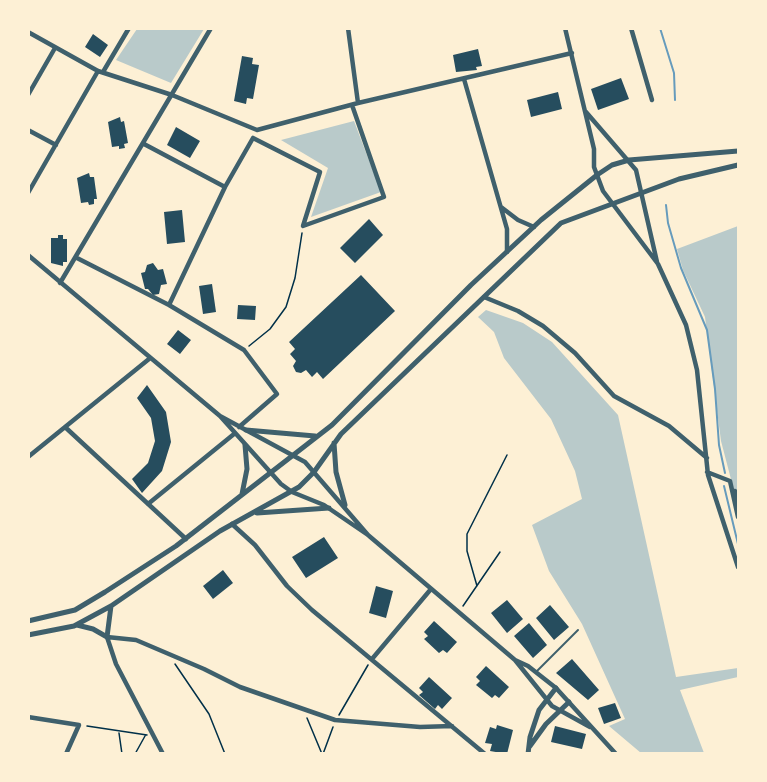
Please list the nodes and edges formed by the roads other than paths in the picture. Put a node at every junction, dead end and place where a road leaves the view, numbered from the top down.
1 (129, 28) edge
2 (212, 28) edge
3 (348, 28) edge
4 (565, 28) edge
5 (631, 28) edge
6 (28, 32) edge
7 (55, 48) junction
8 (572, 52) junction
9 (100, 72) junction
10 (464, 79) junction
11 (28, 95) edge
12 (172, 95) junction
13 (652, 100) dead end
14 (358, 103) junction
15 (352, 105) junction
16 (584, 110) junction
17 (28, 130) edge
18 (257, 130) junction
19 (253, 138) junction
20 (144, 144) junction
21 (56, 145) junction
22 (738, 151) edge
23 (628, 160) junction
24 (738, 165) edge
25 (597, 175) junction
26 (225, 187) junction
27 (28, 193) edge
28 (643, 194) junction
29 (612, 204) junction
30 (501, 207) junction
31 (534, 227) junction
32 (507, 252) junction
33 (28, 255) edge
34 (77, 258) junction
35 (658, 264) junction
36 (60, 283) junction
37 (484, 297) junction
38 (169, 305) junction
39 (149, 358) junction
40 (220, 416) junction
41 (65, 427) junction
42 (239, 427) junction
43 (246, 430) junction
44 (234, 434) junction
45 (317, 436) junction
46 (334, 442) junction
47 (245, 445) junction
48 (292, 455) junction
49 (28, 457) edge
50 (707, 459) junction
51 (314, 472) junction
52 (707, 472) junction
53 (270, 473) junction
54 (730, 481) junction
55 (292, 492) junction
56 (241, 496) junction
57 (738, 501) edge
58 (148, 504) junction
59 (345, 506) junction
60 (330, 508) junction
61 (252, 513) junction
62 (738, 517) edge
63 (232, 524) junction
64 (368, 535) junction
65 (186, 539) junction
66 (738, 567) edge
67 (431, 589) junction
68 (111, 606) junction
69 (28, 621) edge
70 (77, 625) junction
71 (578, 630) dead end
72 (28, 635) edge
73 (107, 637) junction
74 (372, 659) junction
75 (515, 660) junction
76 (536, 672) junction
77 (556, 688) junction
78 (545, 699) junction
79 (569, 702) junction
80 (559, 712) junction
81 (28, 717) edge
82 (452, 726) junction
83 (592, 728) junction
84 (530, 746) junction
85 (66, 753) edge
86 (163, 753) edge
87 (485, 753) edge
88 (528, 753) edge
89 (616, 753) edge

1 - 9 street
2 - 12 street
3 - 14 street
4 - 8 street
5 - 13 street
6 - 7 street
7 - 9 street
7 - 11 street
8 - 10 street
8 - 16 street
9 - 12 street
9 - 21 street
10 - 14 street
10 - 30 street
12 - 18 street
12 - 20 street
14 - 15 street
15 - 18 street
15 - 19 street
16 - 23 street
16 - 25 street
17 - 21 street
18 - 19 street
19 - 26 street
20 - 26 street
20 - 34 street
21 - 27 street
22 - 23 street
23 - 25 street
23 - 28 street
24 - 28 street
25 - 29 street
25 - 31 street
26 - 38 street
28 - 29 street
28 - 35 street
29 - 35 street
29 - 37 street
30 - 31 street
30 - 32 street
31 - 32 street
32 - 45 street
33 - 36 street
34 - 36 street
34 - 38 street
35 - 50 street
36 - 39 street
37 - 46 street
37 - 50 street
38 - 42 street
39 - 40 street
39 - 41 street
40 - 42 street
40 - 44 street
41 - 49 street
41 - 58 street
42 - 43 street
43 - 45 street
43 - 48 street
44 - 47 street
44 - 58 street
45 - 48 street
46 - 51 street
46 - 59 street
47 - 53 street
47 - 56 street
48 - 51 street
48 - 53 street
50 - 52 street
51 - 55 street
51 - 59 street
52 - 54 street
52 - 66 street
53 - 55 street
53 - 56 street
54 - 57 street
54 - 62 street
55 - 60 street
55 - 61 street
56 - 65 street
58 - 65 street
59 - 64 street
60 - 61 street
60 - 64 street
61 - 63 street
63 - 68 street
63 - 74 street
64 - 67 street
65 - 69 street
67 - 74 street
67 - 75 street
68 - 70 street
68 - 73 street
70 - 72 street
70 - 73 street
71 - 76 lane
73 - 82 street
73 - 86 street
74 - 82 street
75 - 76 street
75 - 78 street
76 - 77 street
77 - 78 street
77 - 79 street
78 - 80 street
78 - 84 street
79 - 80 street
79 - 83 street
80 - 83 street
80 - 84 street
81 - 85 street
82 - 87 street
83 - 89 street
84 - 88 street

